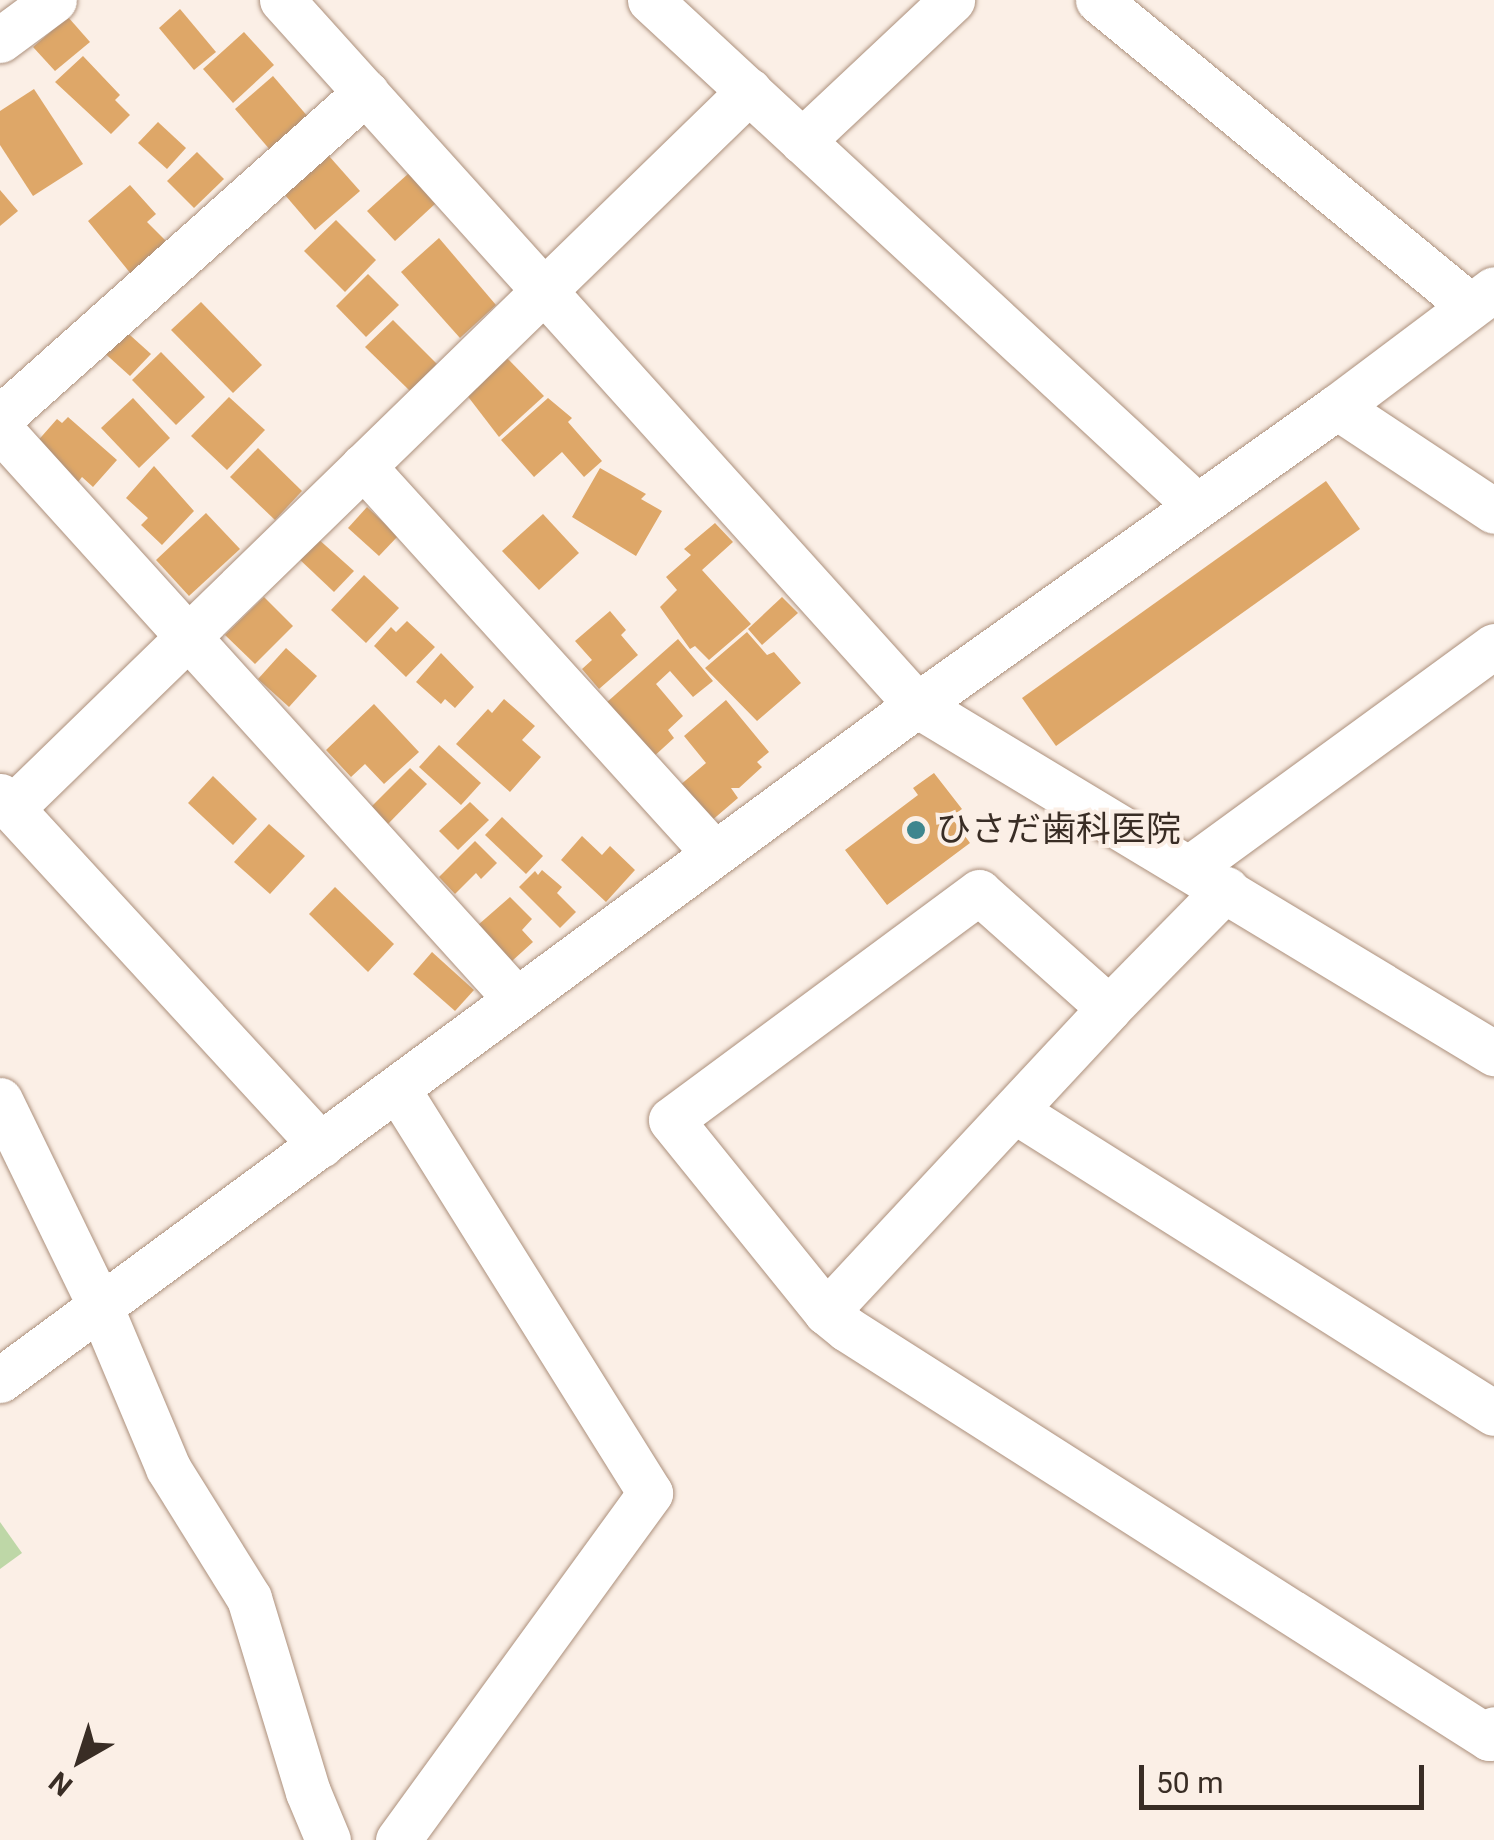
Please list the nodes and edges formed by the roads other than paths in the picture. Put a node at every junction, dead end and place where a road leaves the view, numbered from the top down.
1 (54, 0) edge
2 (282, 0) edge
3 (650, 0) edge
4 (952, 0) edge
5 (1098, 0) edge
6 (0, 40) edge
7 (748, 91) junction
8 (366, 92) junction
9 (802, 140) junction
10 (546, 289) junction
11 (1482, 298) edge
12 (1337, 407) junction
13 (0, 418) edge
14 (0, 429) edge
15 (363, 466) junction
16 (1197, 506) junction
17 (1494, 511) edge
18 (187, 638) junction
19 (1494, 646) edge
20 (917, 705) junction
21 (6, 802) edge
22 (714, 853) junction
23 (1208, 878) junction
24 (516, 999) junction
25 (1109, 1008) junction
26 (1494, 1053) edge
27 (398, 1088) junction
28 (0, 1100) edge
29 (1014, 1111) junction
30 (321, 1145) junction
31 (100, 1306) junction
32 (826, 1312) junction
33 (0, 1380) edge
34 (1494, 1413) edge
35 (1494, 1729) edge
36 (328, 1840) edge
37 (398, 1840) edge

1 - 6 street
2 - 8 street
3 - 7 street
4 - 9 street
5 - 11 street
7 - 9 street
7 - 10 street
8 - 10 street
8 - 13 street
9 - 16 street
10 - 15 street
10 - 20 street
11 - 12 street
12 - 16 street
12 - 17 street
14 - 18 street
15 - 18 street
15 - 22 street
16 - 20 street
18 - 21 street
18 - 24 street
19 - 23 street
20 - 22 street
20 - 23 street
21 - 30 street
22 - 24 street
23 - 25 street
23 - 26 street
24 - 27 street
25 - 29 street
25 - 32 street
27 - 30 street
27 - 37 street
28 - 31 street
29 - 32 street
29 - 34 street
30 - 31 street
31 - 33 street
31 - 36 street
32 - 35 street

